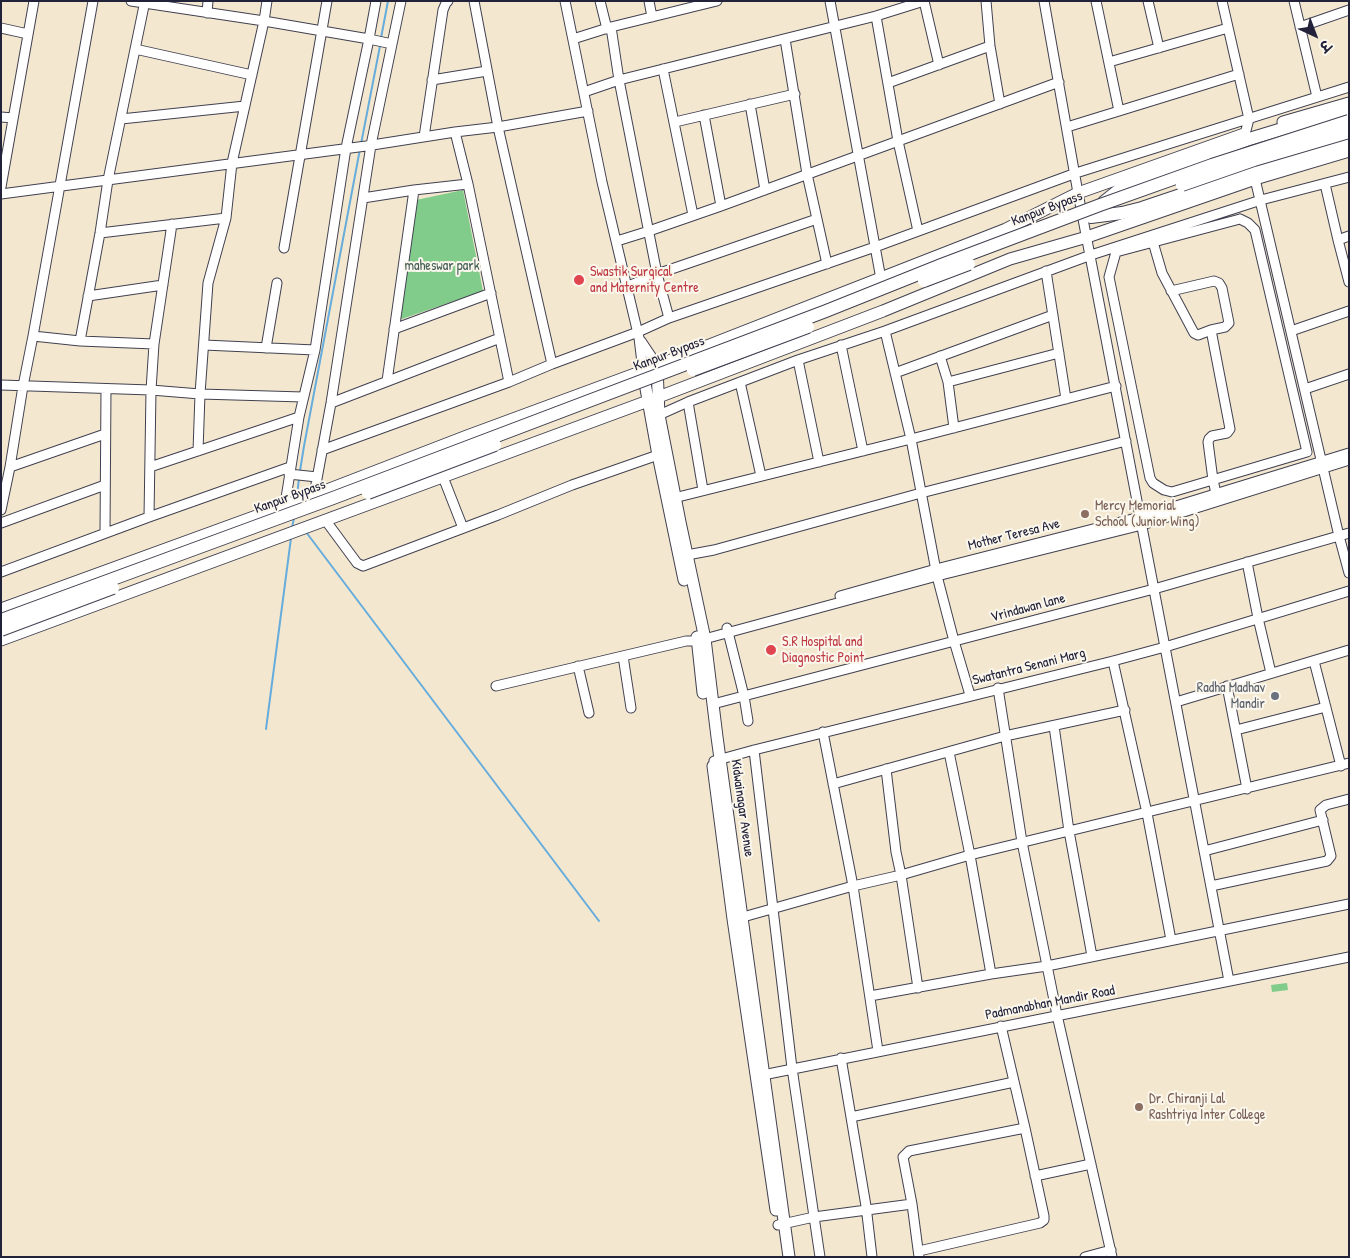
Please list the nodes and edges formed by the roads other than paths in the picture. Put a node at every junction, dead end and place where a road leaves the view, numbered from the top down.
1 (34, 1) edge
2 (93, 1) edge
3 (131, 1) edge
4 (208, 1) edge
5 (267, 1) edge
6 (327, 1) edge
7 (376, 1) edge
8 (401, 1) edge
9 (448, 1) edge
10 (474, 1) edge
11 (565, 1) edge
12 (600, 1) edge
13 (649, 1) edge
14 (717, 1) edge
15 (830, 1) edge
16 (924, 1) edge
17 (986, 1) edge
18 (1044, 1) edge
19 (1096, 1) edge
20 (1148, 1) edge
21 (1222, 1) edge
22 (1294, 1) edge
23 (145, 2) edge
24 (1349, 10) edge
25 (207, 13) junction
26 (876, 16) junction
27 (652, 17) junction
28 (264, 21) junction
29 (835, 26) junction
30 (1300, 27) junction
31 (1, 28) edge
32 (609, 28) junction
33 (1228, 28) junction
34 (322, 31) junction
35 (28, 34) junction
36 (372, 39) junction
37 (573, 39) junction
38 (785, 39) junction
39 (390, 44) junction
40 (990, 46) junction
41 (136, 48) junction
42 (1159, 48) junction
43 (1109, 62) junction
44 (939, 65) junction
45 (663, 69) junction
46 (487, 71) junction
47 (1239, 74) junction
48 (252, 75) junction
49 (432, 80) junction
50 (619, 80) junction
51 (1059, 82) junction
52 (888, 83) junction
53 (1349, 87) edge
54 (584, 92) junction
55 (795, 94) junction
56 (1317, 97) junction
57 (1349, 103) edge
58 (750, 104) junction
59 (1000, 104) junction
60 (245, 106) junction
61 (1349, 110) edge
62 (588, 111) junction
63 (1119, 111) junction
64 (704, 115) junction
65 (1, 117) edge
66 (13, 118) junction
67 (1249, 119) junction
68 (120, 120) junction
69 (1349, 121) edge
70 (675, 122) junction
71 (498, 127) junction
72 (1067, 127) junction
73 (454, 132) junction
74 (1349, 132) edge
75 (1245, 134) junction
76 (424, 137) junction
77 (898, 141) junction
78 (1349, 142) edge
79 (368, 145) junction
80 (348, 148) junction
81 (1349, 151) edge
82 (300, 154) junction
83 (859, 156) junction
84 (232, 163) junction
85 (1076, 173) junction
86 (807, 174) junction
87 (1349, 176) edge
88 (1255, 179) junction
89 (108, 180) junction
90 (468, 184) junction
91 (1325, 184) junction
92 (59, 186) junction
93 (1, 188) edge
94 (414, 190) junction
95 (765, 190) junction
96 (1078, 193) junction
97 (1, 194) edge
98 (363, 198) junction
99 (1261, 200) junction
100 (1100, 205) junction
101 (720, 206) junction
102 (694, 215) junction
103 (1091, 217) junction
104 (226, 218) junction
105 (817, 219) junction
106 (172, 224) junction
107 (649, 231) junction
108 (918, 232) junction
109 (100, 233) junction
110 (1349, 236) edge
111 (1087, 237) junction
112 (1338, 240) junction
113 (617, 241) junction
114 (1153, 242) junction
115 (875, 247) junction
116 (284, 248) dead end
117 (1091, 255) junction
118 (827, 264) junction
119 (1046, 272) junction
120 (657, 274) junction
121 (881, 279) junction
122 (1349, 282) edge
123 (276, 283) dead end
124 (163, 285) junction
125 (626, 287) junction
126 (1171, 291) junction
127 (491, 294) junction
128 (88, 296) junction
129 (1349, 311) edge
130 (1053, 315) junction
131 (668, 318) junction
132 (394, 328) junction
133 (1211, 330) junction
134 (1291, 330) junction
135 (885, 331) junction
136 (638, 335) junction
137 (33, 336) junction
138 (500, 338) junction
139 (80, 341) junction
140 (154, 344) junction
141 (204, 345) junction
142 (841, 345) junction
143 (266, 348) junction
144 (315, 350) junction
145 (1059, 353) junction
146 (940, 356) junction
147 (798, 360) junction
148 (552, 364) junction
149 (657, 365) junction
150 (643, 371) junction
151 (895, 372) junction
152 (1349, 374) edge
153 (387, 381) junction
154 (509, 382) junction
155 (740, 382) junction
156 (948, 382) junction
157 (1, 384) edge
158 (23, 386) junction
159 (1116, 386) junction
160 (1305, 388) junction
161 (106, 389) junction
162 (151, 390) junction
163 (200, 394) junction
164 (303, 397) junction
165 (652, 399) junction
166 (1066, 399) junction
167 (688, 402) junction
168 (330, 403) junction
169 (659, 415) junction
170 (299, 417) junction
171 (954, 428) junction
172 (105, 434) junction
173 (911, 439) junction
174 (1126, 441) junction
175 (322, 450) junction
176 (198, 451) junction
177 (863, 451) junction
178 (1349, 453) edge
179 (658, 455) junction
180 (1349, 460) edge
181 (819, 462) junction
182 (1322, 465) junction
183 (10, 467) junction
184 (150, 467) junction
185 (292, 472) junction
186 (761, 476) junction
187 (313, 477) junction
188 (443, 477) junction
189 (1213, 480) junction
190 (105, 486) junction
191 (703, 490) junction
192 (921, 493) junction
193 (311, 496) junction
194 (1217, 497) junction
195 (671, 499) junction
196 (288, 503) junction
197 (1, 510) edge
198 (148, 517) junction
199 (326, 521) junction
200 (1141, 521) junction
201 (1, 523) edge
202 (464, 528) junction
203 (106, 533) junction
204 (1349, 533) edge
205 (1338, 536) junction
206 (687, 555) junction
207 (1247, 562) junction
208 (1, 572) edge
209 (936, 573) junction
210 (1349, 573) edge
211 (1154, 589) junction
212 (1349, 591) edge
213 (1, 609) edge
214 (1258, 618) junction
215 (1, 620) edge
216 (1, 630) edge
217 (727, 630) junction
218 (698, 638) junction
219 (1, 640) edge
220 (954, 641) junction
221 (1165, 646) junction
222 (1349, 650) edge
223 (623, 656) junction
224 (1113, 661) junction
225 (1314, 661) junction
226 (578, 666) junction
227 (1271, 673) junction
228 (496, 686) dead end
229 (1227, 686) junction
230 (998, 688) junction
231 (970, 695) junction
232 (744, 696) junction
233 (1176, 702) junction
234 (712, 704) junction
235 (1326, 707) junction
236 (632, 708) dead end
237 (1124, 710) junction
238 (589, 713) dead end
239 (748, 721) dead end
240 (1054, 726) junction
241 (1236, 730) junction
242 (823, 732) junction
243 (1005, 736) junction
244 (754, 750) junction
245 (949, 752) junction
246 (716, 761) junction
247 (1345, 764) edge
248 (886, 769) junction
249 (833, 784) junction
250 (1247, 788) junction
251 (1349, 799) edge
252 (1195, 801) junction
253 (1147, 813) junction
254 (1323, 820) junction
255 (1069, 831) junction
256 (1022, 842) junction
257 (1204, 851) junction
258 (970, 855) junction
259 (901, 875) junction
260 (853, 886) junction
261 (1211, 886) junction
262 (1349, 904) edge
263 (772, 910) junction
264 (738, 918) junction
265 (1220, 930) junction
266 (1171, 940) junction
267 (1092, 956) junction
268 (1349, 957) edge
269 (1047, 966) junction
270 (991, 974) junction
271 (1229, 981) junction
272 (918, 988) junction
273 (870, 996) junction
274 (1057, 1015) junction
275 (1001, 1026) junction
276 (878, 1051) junction
277 (841, 1058) junction
278 (792, 1068) junction
279 (760, 1075) junction
280 (1014, 1082) junction
281 (851, 1117) junction
282 (1025, 1128) junction
283 (1091, 1164) junction
284 (1035, 1176) junction
285 (912, 1204) junction
286 (866, 1210) junction
287 (814, 1217) junction
288 (781, 1224) junction
289 (919, 1254) edge
290 (1111, 1254) edge
291 (782, 1257) edge
292 (790, 1257) edge
293 (820, 1257) edge
294 (872, 1257) edge
295 (1085, 1257) edge

1 - 35 street
2 - 92 street
3 - 23 street
4 - 25 street
5 - 28 street
6 - 34 street
7 - 36 street
8 - 39 street
9 - 49 street
10 - 46 street
11 - 37 street
12 - 32 street
13 - 27 street
14 - 27 street
15 - 29 street
16 - 26 street
16 - 44 street
17 - 40 street
18 - 51 street
19 - 43 street
20 - 42 street
21 - 33 street
22 - 30 street
23 - 25 street
23 - 41 street
24 - 30 street
25 - 28 street
26 - 29 street
26 - 52 street
27 - 32 street
28 - 34 street
28 - 48 street
29 - 38 street
29 - 83 street
30 - 56 street
31 - 35 street
32 - 37 street
32 - 50 street
33 - 42 street
33 - 47 street
34 - 36 street
34 - 82 street
35 - 66 street
36 - 39 street
36 - 80 street
37 - 54 street
38 - 45 street
38 - 55 street
39 - 79 street
40 - 44 street
40 - 59 street
41 - 48 street
41 - 68 street
42 - 43 street
43 - 63 street
44 - 52 street
45 - 50 street
45 - 70 street
46 - 49 street
46 - 71 street
47 - 63 street
47 - 67 street
48 - 60 street
49 - 76 street
50 - 54 street
50 - 107 street
51 - 59 street
51 - 72 street
52 - 77 street
53 - 56 street
54 - 62 street
55 - 58 street
55 - 86 street
56 - 67 street
57 - 75 main road
58 - 64 street
58 - 95 street
59 - 77 street
60 - 68 street
60 - 84 street
61 - 100 highway
62 - 71 street
62 - 113 street
63 - 72 street
64 - 70 street
64 - 101 street
65 - 66 street
66 - 93 street
67 - 75 street
67 - 85 street
68 - 89 street
69 - 100 highway, Kanpur Bypass, bridge
70 - 102 street
71 - 73 street
71 - 148 street
72 - 85 street
73 - 76 street
73 - 90 street
74 - 103 highway, Kanpur Bypass, bridge
75 - 96 main road
76 - 79 street
77 - 83 street
77 - 108 street
78 - 103 highway
79 - 80 street
79 - 98 street
80 - 82 street
80 - 144 street
81 - 88 main road
82 - 84 street
82 - 116 street
83 - 86 street
83 - 115 street
84 - 89 street
84 - 104 street
85 - 96 street
85 - 108 street
86 - 95 street
86 - 105 street
87 - 91 street
88 - 99 street
88 - 111 main road
89 - 92 street
89 - 109 street
90 - 94 street
90 - 127 street
91 - 99 street
91 - 112 street
92 - 97 street
92 - 137 street
94 - 98 street
94 - 132 street
95 - 101 street
96 - 111 street
96 - 121 main road
98 - 168 street
99 - 117 street
99 - 134 street
100 - 215 highway, Kanpur Bypass, bridge
101 - 102 street
102 - 107 street
103 - 216 highway, Kanpur Bypass, bridge
104 - 106 street
104 - 141 street
105 - 118 street
105 - 120 street
106 - 109 street
106 - 124 street
107 - 113 street
107 - 120 street
108 - 115 street
109 - 128 street
110 - 112 street
111 - 117 street
111 - 165 main road
112 - 122 street
113 - 125 street
114 - 126 street
114 - 189 street
114 - 189 street
115 - 118 street
115 - 121 street
117 - 119 street
117 - 159 street
118 - 131 street
119 - 130 street
119 - 135 street
120 - 125 street
120 - 131 street
121 - 149 main road
123 - 143 street
124 - 128 street
124 - 140 street
125 - 136 street
126 - 133 street
126 - 133 street
127 - 132 street
127 - 138 street
128 - 139 street
129 - 134 street
130 - 145 street
130 - 146 street
131 - 136 street
132 - 153 street
133 - 189 street
134 - 160 street
135 - 142 street
135 - 151 street
136 - 148 street
136 - 149 street
136 - 150 street
137 - 139 street
137 - 158 street
138 - 153 street
138 - 154 street
139 - 140 street
140 - 162 street
141 - 143 street
141 - 163 street
142 - 147 street
142 - 177 street
143 - 144 street
144 - 164 street
145 - 156 street
145 - 166 street
146 - 151 street
146 - 156 street
147 - 155 street
147 - 181 street
148 - 154 street
149 - 150 main road
149 - 165 main road, Kidwainagar Avenue
150 - 165 main road, Kidwainagar Avenue
150 - 193 main road
151 - 173 street
152 - 160 street
153 - 168 street
154 - 175 street
155 - 167 street
155 - 186 street
156 - 171 street
157 - 158 street
158 - 161 street
158 - 183 street
159 - 166 street
159 - 174 street
160 - 182 street
161 - 162 street
161 - 172 street
162 - 163 street
162 - 184 street
163 - 164 street
163 - 176 street
164 - 170 street
165 - 169 main road, Kidwainagar Avenue
165 - 179 main road, Kidwainagar Avenue
165 - 188 main road
166 - 171 street
167 - 169 street
167 - 191 street
168 - 175 street
169 - 195 main road, Kidwainagar Avenue
170 - 176 street
170 - 185 street
171 - 173 street
172 - 183 street
172 - 190 street
173 - 177 street
173 - 192 street
174 - 192 street
174 - 200 street
175 - 187 street
176 - 184 street
177 - 181 street
178 - 182 street
179 - 195 main road, Kidwainagar Avenue
179 - 202 street
180 - 182 street
181 - 186 street
182 - 194 street
182 - 205 street
183 - 197 street
184 - 198 street
185 - 187 street
185 - 196 street
185 - 198 street
186 - 191 street
187 - 193 street
188 - 199 main road
188 - 202 street
189 - 194 street
190 - 201 street
190 - 203 street
191 - 195 street
192 - 206 street
192 - 209 street
193 - 196 main road
194 - 200 street
195 - 206 main road, Kidwainagar Avenue
195 - 218 main road, Kidwainagar Avenue
196 - 213 main road
198 - 203 street
199 - 202 street
199 - 219 main road
200 - 209 street
200 - 211 street
203 - 208 street
204 - 205 street, Vrindawan lane
205 - 207 street, Vrindawan lane
205 - 210 street
206 - 218 main road, Kidwainagar Avenue
207 - 211 street, Vrindawan lane
207 - 214 street
209 - 217 street
209 - 220 street
211 - 220 street, Vrindawan lane
211 - 221 street
212 - 214 street, Swatantra Senani Marg
214 - 221 street, Swatantra Senani Marg
214 - 227 street
217 - 218 street
217 - 232 street
218 - 223 street
218 - 234 main road, Kidwainagar Avenue
218 - 246 main road, Kidwainagar Avenue
220 - 231 street
220 - 232 street, Vrindawan lane
221 - 224 street, Swatantra Senani Marg
221 - 233 street
222 - 225 street
223 - 226 street
223 - 236 street
224 - 230 street, Swatantra Senani Marg
224 - 237 street
225 - 227 street
225 - 235 street
226 - 228 street
226 - 238 street
227 - 229 street
229 - 233 street
229 - 241 street
230 - 231 street, Swatantra Senani Marg
230 - 243 street
231 - 242 street, Swatantra Senani Marg
232 - 234 street, Vrindawan lane
232 - 239 street
233 - 252 street
234 - 246 main road, Kidwainagar Avenue
235 - 241 street
235 - 247 street
237 - 240 street
237 - 253 street
240 - 243 street
240 - 255 street
241 - 250 street
242 - 244 street, Swatantra Senani Marg
242 - 249 street
243 - 245 street
243 - 256 street
244 - 246 street, Swatantra Senani Marg
244 - 263 street
245 - 248 street
245 - 258 street
246 - 264 main road, Kidwainagar Avenue
247 - 250 street
248 - 249 street
248 - 259 street
249 - 260 street
250 - 252 street
251 - 254 street
252 - 253 street
252 - 257 street
253 - 255 street
253 - 266 street
254 - 257 street
254 - 261 street
255 - 256 street
255 - 267 street
256 - 258 street
256 - 269 street
257 - 261 street
258 - 259 street
258 - 270 street
259 - 260 street
259 - 272 street
260 - 263 street
260 - 273 street
261 - 265 street
262 - 265 street
263 - 264 street
263 - 278 street
264 - 279 main road, Kidwainagar Avenue
265 - 266 street
265 - 271 street
266 - 267 street
267 - 269 street
268 - 271 street, Padmanabhan Mandir Road
269 - 270 street
269 - 274 street
270 - 272 street
271 - 274 street, Padmanabhan Mandir Road
272 - 273 street
273 - 276 street
274 - 275 street, Padmanabhan Mandir Road
274 - 283 street
275 - 276 street, Padmanabhan Mandir Road
275 - 280 street
276 - 277 street, Padmanabhan Mandir Road
277 - 278 street, Padmanabhan Mandir Road
277 - 281 street
278 - 279 street, Padmanabhan Mandir Road
278 - 287 street
279 - 288 main road, Kidwainagar Avenue
280 - 281 street
280 - 282 street
281 - 286 street
282 - 284 street
282 - 285 street
283 - 284 street
283 - 290 street
284 - 289 street
285 - 286 street
285 - 289 street
286 - 287 street
286 - 294 street
287 - 288 street
287 - 293 street
288 - 291 main road, Kidwainagar Avenue
288 - 292 main road, Kidwainagar Avenue
290 - 295 street

